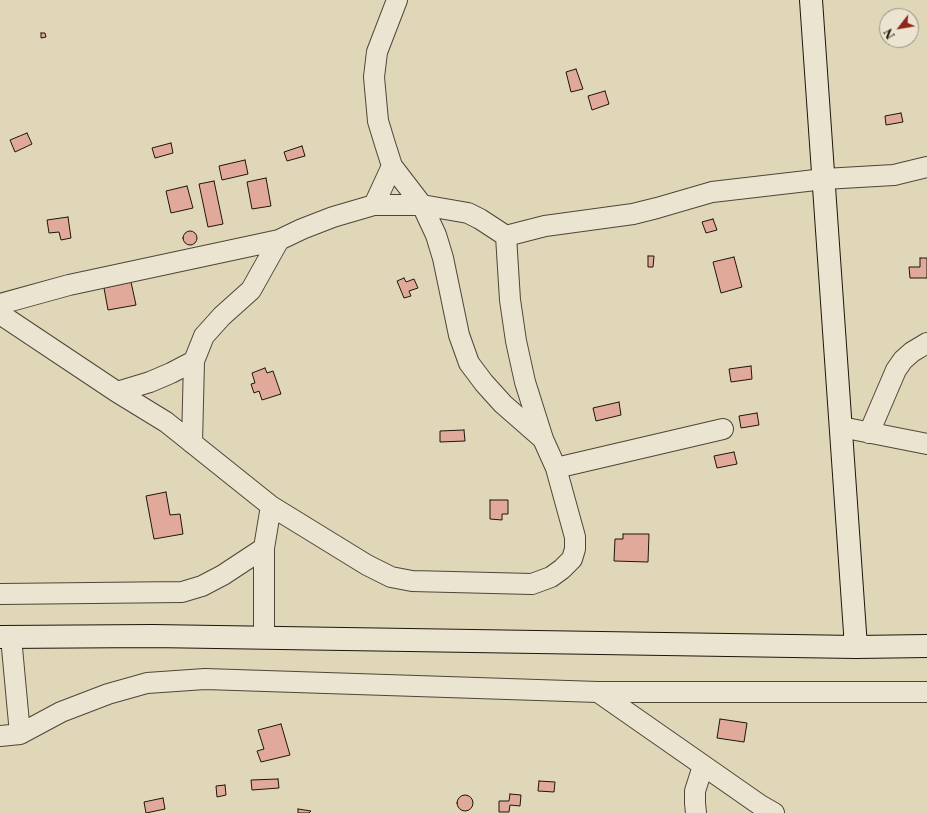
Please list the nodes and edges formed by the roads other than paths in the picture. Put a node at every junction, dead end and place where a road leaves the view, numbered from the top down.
1 (397, 0) edge
2 (811, 0) edge
3 (392, 166) junction
4 (927, 167) edge
5 (824, 179) junction
6 (374, 205) junction
7 (422, 205) junction
8 (506, 236) junction
9 (279, 240) junction
10 (0, 304) edge
11 (0, 314) edge
12 (927, 343) edge
13 (194, 360) junction
14 (117, 392) junction
15 (841, 427) junction
16 (723, 429) dead end
17 (869, 433) junction
18 (543, 439) junction
19 (192, 443) junction
20 (927, 444) edge
21 (556, 468) junction
22 (271, 506) junction
23 (264, 548) junction
24 (0, 594) edge
25 (5, 637) edge
26 (264, 637) junction
27 (927, 646) edge
28 (856, 647) junction
29 (598, 692) junction
30 (927, 692) edge
31 (20, 734) junction
32 (0, 736) edge
33 (703, 766) junction
34 (696, 813) edge
35 (774, 813) edge

1 - 3 street
2 - 5 main road
3 - 6 street
3 - 7 street
4 - 5 street
5 - 8 street
5 - 15 main road
6 - 7 street
6 - 9 street
7 - 8 street
7 - 18 street
8 - 18 street
9 - 10 street
9 - 13 street
11 - 14 street
12 - 17 street
13 - 14 street
13 - 19 street
14 - 19 street
15 - 17 street
15 - 28 main road
16 - 21 street
17 - 20 street
18 - 21 street
19 - 22 street
21 - 22 street
22 - 23 street
23 - 24 street
23 - 26 street
25 - 26 main road
25 - 31 street
26 - 28 main road
27 - 28 main road
29 - 30 street
29 - 31 street
29 - 33 street
31 - 32 street
33 - 34 street
33 - 35 street

